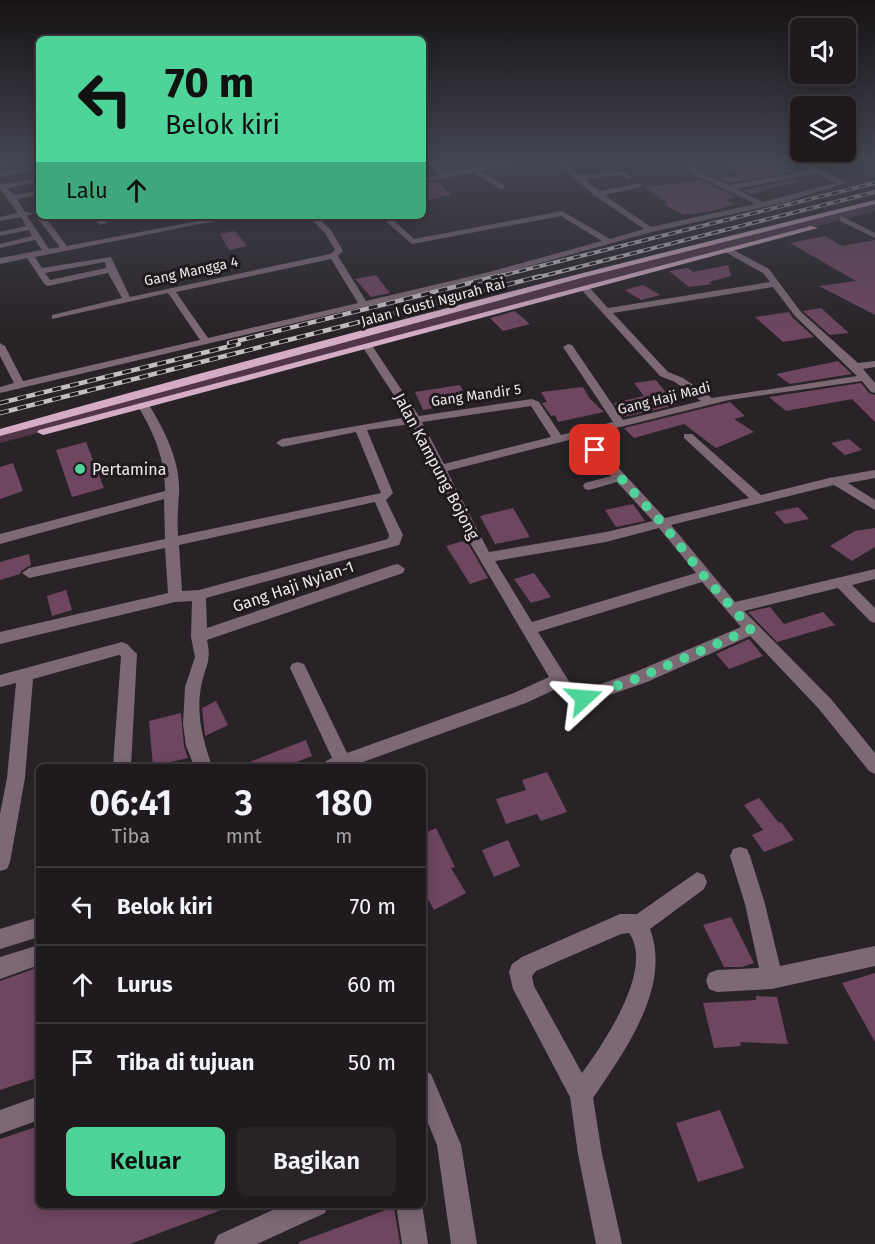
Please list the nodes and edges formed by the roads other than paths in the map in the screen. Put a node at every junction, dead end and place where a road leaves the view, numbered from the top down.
1 (24, 217) joint
2 (541, 217) edge
3 (569, 217) edge
4 (631, 217) edge
5 (708, 217) edge
6 (815, 217) edge
7 (839, 217) edge
8 (852, 217) edge
9 (0, 219) edge
10 (43, 219) edge
11 (99, 219) edge
12 (220, 219) edge
13 (315, 219) edge
14 (387, 219) edge
15 (843, 219) junction
16 (103, 223) dead end
17 (30, 227) junction
18 (650, 230) junction
19 (0, 234) edge
20 (871, 234) edge
21 (38, 237) junction
22 (103, 241) junction
23 (608, 241) junction
24 (0, 246) edge
25 (65, 248) junction
26 (728, 250) junction
27 (47, 252) junction
28 (29, 255) junction
29 (333, 256) junction
30 (108, 259) junction
31 (0, 261) edge
32 (111, 270) junction
33 (39, 271) junction
34 (582, 275) junction
35 (776, 284) junction
36 (585, 288) junction
37 (170, 290) junction
38 (127, 299) junction
39 (364, 304) junction
40 (607, 311) junction
41 (55, 317) dead end
42 (205, 340) junction
43 (0, 346) edge
44 (367, 346) junction
45 (568, 347) dead end
46 (875, 364) edge
47 (855, 367) junction
48 (864, 378) junction
49 (20, 385) junction
50 (0, 390) edge
51 (875, 390) edge
52 (710, 402) junction
53 (143, 405) junction
54 (415, 419) junction
55 (620, 424) junction
56 (45, 426) junction
57 (360, 428) junction
58 (0, 433) edge
59 (579, 433) junction
60 (688, 436) dead end
61 (557, 438) junction
62 (0, 443) edge
63 (282, 443) dead end
64 (438, 469) junction
65 (875, 474) edge
66 (620, 477) junction
67 (837, 482) junction
68 (589, 486) dead end
69 (173, 493) junction
70 (379, 498) junction
71 (758, 499) junction
72 (875, 506) edge
73 (661, 522) junction
74 (0, 539) edge
75 (173, 541) junction
76 (487, 557) junction
77 (398, 569) dead end
78 (29, 573) dead end
79 (875, 574) edge
80 (704, 576) junction
81 (841, 582) junction
82 (199, 595) junction
83 (176, 597) junction
84 (732, 608) junction
85 (875, 617) edge
86 (529, 629) junction
87 (751, 629) junction
88 (199, 637) junction
89 (0, 638) edge
90 (298, 668) dead end
91 (25, 675) junction
92 (0, 681) edge
93 (559, 681) junction
94 (122, 764) edge
95 (202, 764) edge
96 (338, 764) edge
97 (875, 766) edge
98 (740, 856) dead end
99 (0, 862) edge
100 (697, 882) dead end
101 (637, 926) junction
102 (36, 928) edge
103 (0, 939) edge
104 (36, 956) edge
105 (875, 956) edge
106 (0, 968) edge
107 (772, 978) junction
108 (717, 981) dead end
109 (426, 1089) edge
110 (581, 1095) junction
111 (36, 1109) edge
112 (0, 1122) edge
113 (307, 1208) edge
114 (410, 1208) edge
115 (227, 1244) edge
116 (415, 1244) edge
117 (464, 1244) edge
118 (609, 1244) edge

1 - 9 street
1 - 17 street
2 - 14 street
3 - 23 street
4 - 18 street
5 - 18 street
6 - 34 main road, Jalan I Gusti Ngurah Rai
7 - 15 main road
8 - 15 main road, Jalan I Gusti Ngurah Rai
10 - 25 street
11 - 16 street
12 - 22 street
13 - 29 street
15 - 20 street
15 - 26 main road, Jalan I Gusti Ngurah Rai
17 - 19 street
17 - 21 street
18 - 23 street
21 - 24 street
21 - 27 street
22 - 25 street
22 - 30 street
23 - 39 street
25 - 27 street
26 - 35 street
26 - 36 main road, Jalan I Gusti Ngurah Rai
27 - 28 street
28 - 31 street
28 - 33 street
29 - 37 street, Gang Mangga 4
29 - 39 street
30 - 32 street
30 - 33 street
32 - 33 street
32 - 38 street
34 - 36 main road
34 - 56 main road, Jalan I Gusti Ngurah Rai
35 - 40 street
35 - 47 street
36 - 40 street
36 - 44 main road, Jalan I Gusti Ngurah Rai
37 - 38 street, Gang Mangga 4
37 - 42 street
38 - 41 street, Gang Mangga 4
39 - 42 street
40 - 52 street
42 - 49 street
43 - 49 street
44 - 53 main road, Jalan I Gusti Ngurah Rai
44 - 54 street, Jalan Kampung Bojong
45 - 55 street
46 - 47 street
47 - 48 street
48 - 51 street
48 - 52 street, Gang Haji Madi
49 - 50 street
52 - 55 street, Gang Haji Madi
53 - 56 main road, Jalan I Gusti Ngurah Rai
53 - 69 street
54 - 57 street
54 - 61 street, Gang Mandir 5
54 - 64 street, Jalan Kampung Bojong
55 - 59 street, Gang Haji Madi
56 - 58 main road, Jalan I Gusti Ngurah Rai
56 - 62 main road, Jalan I Gusti Ngurah Rai
57 - 63 street
57 - 70 street
59 - 61 street, Gang Haji Madi
59 - 66 street
60 - 71 street
61 - 64 street, Gang Haji Madi
64 - 76 street, Jalan Kampung Bojong
65 - 67 street, Jalan Kampung Bojong
66 - 68 street
66 - 73 street
67 - 71 street, Jalan Kampung Bojong
67 - 72 street
69 - 74 street
69 - 75 street
70 - 75 street
70 - 82 street
71 - 73 street, Jalan Kampung Bojong
73 - 76 street, Jalan Kampung Bojong
73 - 80 street
75 - 78 street
75 - 83 street
76 - 86 street
77 - 88 street, Gang Haji Nyian-1
79 - 81 street
80 - 84 street
80 - 86 street
81 - 84 street
81 - 85 street
82 - 83 street
82 - 88 street
83 - 89 street
84 - 87 street
86 - 93 street
87 - 93 street
87 - 97 street
88 - 95 street
90 - 96 street
91 - 92 street
91 - 94 street
91 - 99 street
93 - 96 street
98 - 107 street
100 - 101 street
101 - 110 street
101 - 110 street
102 - 103 street
104 - 106 street
105 - 107 street
107 - 108 street
109 - 117 street
110 - 118 street
111 - 112 street
113 - 115 street
114 - 116 street

